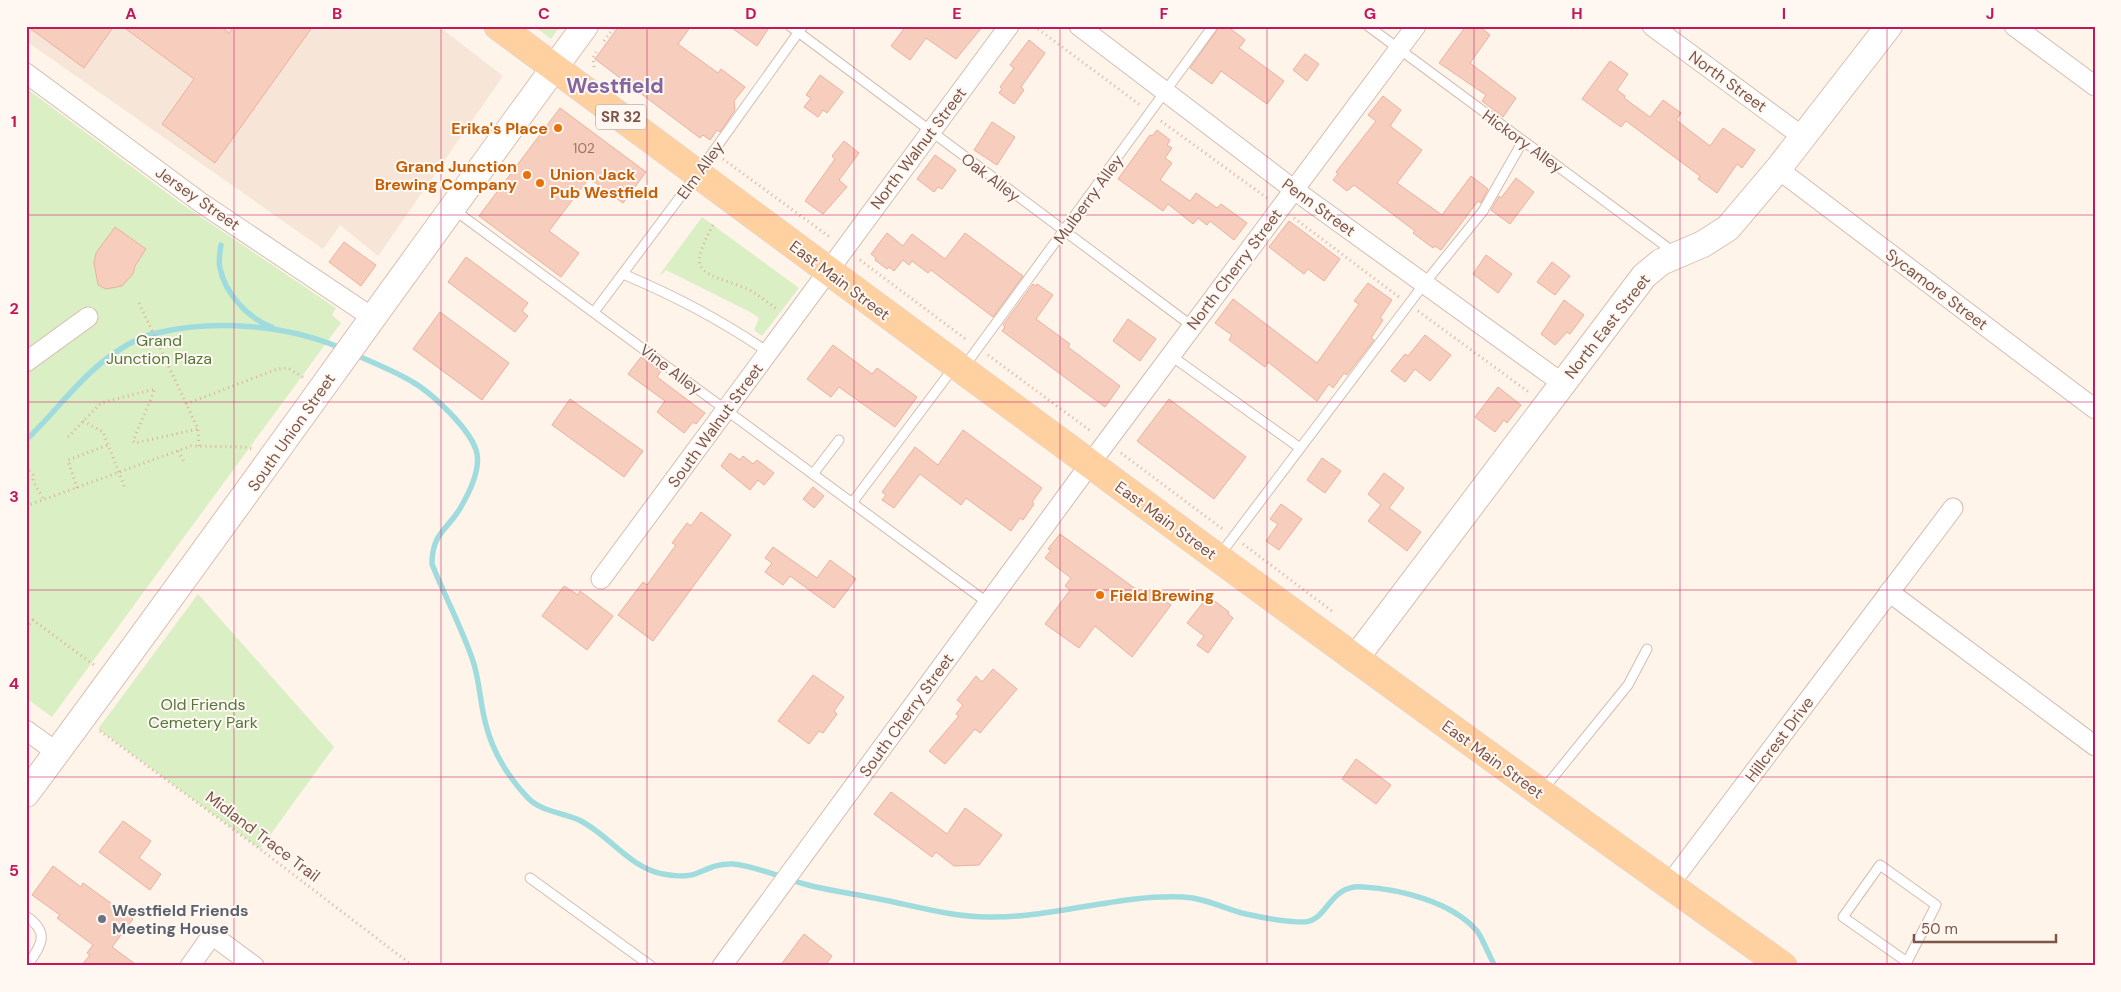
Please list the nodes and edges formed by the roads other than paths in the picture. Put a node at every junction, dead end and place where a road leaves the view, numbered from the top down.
1 (498, 26) edge
2 (585, 26) edge
3 (790, 26) edge
4 (1008, 26) edge
5 (1079, 26) edge
6 (1213, 26) edge
7 (1368, 26) edge
8 (1416, 26) edge
9 (1652, 26) edge
10 (1889, 26) edge
11 (2014, 26) edge
12 (801, 29) edge
13 (1399, 49) junction
14 (554, 68) junction
15 (26, 73) edge
16 (2095, 86) edge
17 (1165, 92) junction
18 (930, 132) junction
19 (1804, 137) junction
20 (1523, 141) junction
21 (1778, 170) junction
22 (698, 173) junction
23 (1293, 189) junction
24 (450, 208) junction
25 (1064, 231) junction
26 (1678, 255) junction
27 (828, 270) junction
28 (623, 274) junction
29 (1424, 284) junction
30 (594, 312) junction
31 (88, 317) dead end
32 (1192, 326) junction
33 (366, 327) junction
34 (768, 352) junction
35 (1170, 355) junction
36 (26, 362) edge
37 (958, 368) junction
38 (1562, 383) junction
39 (2095, 409) edge
40 (726, 410) junction
41 (839, 440) dead end
42 (1300, 448) junction
43 (1090, 464) junction
44 (813, 474) junction
45 (852, 503) junction
46 (1953, 508) dead end
47 (1225, 547) junction
48 (601, 579) dead end
49 (1889, 592) junction
50 (988, 603) junction
51 (1647, 649) dead end
52 (1355, 660) junction
53 (26, 730) edge
54 (2095, 746) edge
55 (56, 752) junction
56 (1540, 793) junction
57 (26, 794) edge
58 (530, 878) dead end
59 (1669, 885) junction
60 (26, 916) edge
61 (1906, 964) edge
62 (27, 966) edge
63 (190, 966) edge
64 (254, 966) edge
65 (650, 966) edge
66 (722, 966) edge
67 (1783, 966) edge

1 - 14 main road, SR 32
2 - 14 street, South Union Street
3 - 12 lane, Oak Alley
4 - 18 street, North Walnut Street
5 - 17 street, Penn Street
6 - 17 lane, Mulberry Alley
7 - 13 lane, Hickory Alley
8 - 13 street, North Cherry Street
9 - 19 street, North Street
10 - 19 street, North East Street
11 - 16 street
12 - 18 lane, Oak Alley
12 - 22 lane, Elm Alley
13 - 20 lane, Hickory Alley
13 - 23 street, North Cherry Street
14 - 22 main road, East Main Street / SR 32
14 - 24 street, South Union Street
15 - 33 street, Jersey Street
17 - 23 street, Penn Street
17 - 25 lane, Mulberry Alley
18 - 25 lane, Oak Alley
18 - 27 street, North Walnut Street
19 - 21 street, North East Street
20 - 26 lane, Hickory Alley
20 - 29 lane
21 - 26 street, North East Street
21 - 39 street, Sycamore Street
22 - 27 main road, East Main Street / SR 32
22 - 28 lane, Elm Alley
23 - 29 street, Penn Street
23 - 32 street, North Cherry Street
24 - 30 lane, Vine Alley
24 - 33 street, South Union Street
25 - 32 lane, Oak Alley
25 - 37 lane, Mulberry Alley
26 - 38 street, North East Street
27 - 34 street, South Walnut Street
27 - 37 main road, East Main Street / SR 32
28 - 30 lane, Elm Alley
28 - 34 lane
29 - 38 street, Penn Street
29 - 42 lane
30 - 40 lane, Vine Alley
31 - 36 street
32 - 35 street, North Cherry Street
33 - 55 street, South Union Street
34 - 40 street, South Walnut Street
35 - 42 lane
35 - 43 street, North Cherry Street
37 - 43 main road, East Main Street / SR 32
37 - 45 lane, Mulberry Alley
38 - 52 street, North East Street
40 - 44 lane, Vine Alley
40 - 48 street, South Walnut Street
41 - 44 lane
42 - 47 lane
43 - 47 main road, East Main Street / SR 32
43 - 50 street, South Cherry Street
44 - 45 lane, Vine Alley
45 - 50 lane, Vine Alley
46 - 49 street, Hillcrest Drive
47 - 52 main road, East Main Street / SR 32
49 - 54 street
49 - 59 street, Hillcrest Drive
50 - 66 street, South Cherry Street
51 - 56 lane
52 - 56 main road, East Main Street / SR 32
53 - 55 street
55 - 57 street, South Union Street
56 - 59 main road, East Main Street / SR 32
58 - 65 lane
59 - 67 main road, East Main Street / SR 32
60 - 62 lane
61 - 61 lane
63 - 64 street

